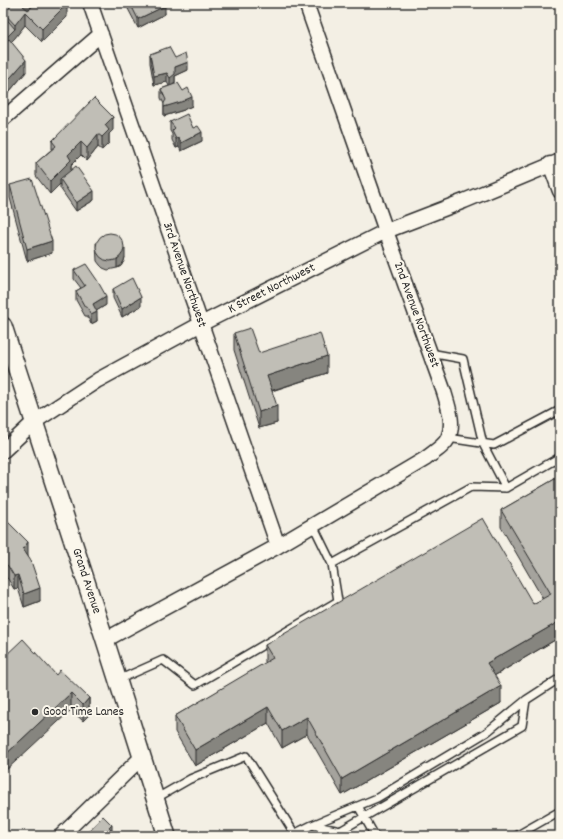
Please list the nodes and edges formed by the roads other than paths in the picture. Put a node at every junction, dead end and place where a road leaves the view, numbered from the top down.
1 (90, 3) edge
2 (306, 3) edge
3 (101, 34) junction
4 (3, 119) edge
5 (555, 163) edge
6 (560, 191) edge
7 (386, 231) junction
8 (201, 324) junction
9 (3, 326) edge
10 (430, 353) junction
11 (560, 410) edge
12 (34, 422) junction
13 (448, 438) junction
14 (483, 444) junction
15 (3, 451) edge
16 (560, 457) edge
17 (506, 488) junction
18 (313, 525) junction
19 (278, 546) junction
20 (332, 564) junction
21 (105, 640) junction
22 (560, 678) edge
23 (118, 680) junction
24 (526, 700) junction
25 (142, 757) junction
26 (155, 799) junction
27 (358, 806) junction
28 (560, 811) edge
29 (364, 817) junction
30 (312, 825) junction
31 (294, 835) edge
32 (61, 836) edge
33 (167, 836) edge
34 (375, 836) edge
35 (516, 836) edge

1 - 3 street, 3rd Avenue Northwest
2 - 7 street, 2nd Avenue Northwest
3 - 4 street
3 - 8 street, 3rd Avenue Northwest
5 - 6 street
5 - 7 street, K Street Northwest
7 - 8 street, K Street Northwest
7 - 10 street, 2nd Avenue Northwest
8 - 12 street, K Street Northwest
8 - 19 street, 3rd Avenue Northwest
9 - 12 street, Grand Avenue
10 - 13 street, 2nd Avenue Northwest
10 - 14 lane
11 - 14 lane
12 - 15 street, K Street Northwest
12 - 21 street, Grand Avenue
13 - 14 lane
13 - 18 street
14 - 17 lane
16 - 17 lane
17 - 20 lane
18 - 19 street
18 - 20 lane
19 - 21 street
20 - 23 lane
21 - 23 street, Grand Avenue
22 - 24 lane
23 - 25 street, Grand Avenue
24 - 27 lane
24 - 29 lane
25 - 26 street, Grand Avenue
25 - 32 street
26 - 31 lane
26 - 33 street, Grand Avenue
27 - 29 lane
27 - 30 lane
28 - 35 lane
29 - 30 lane
29 - 34 lane
30 - 31 lane

